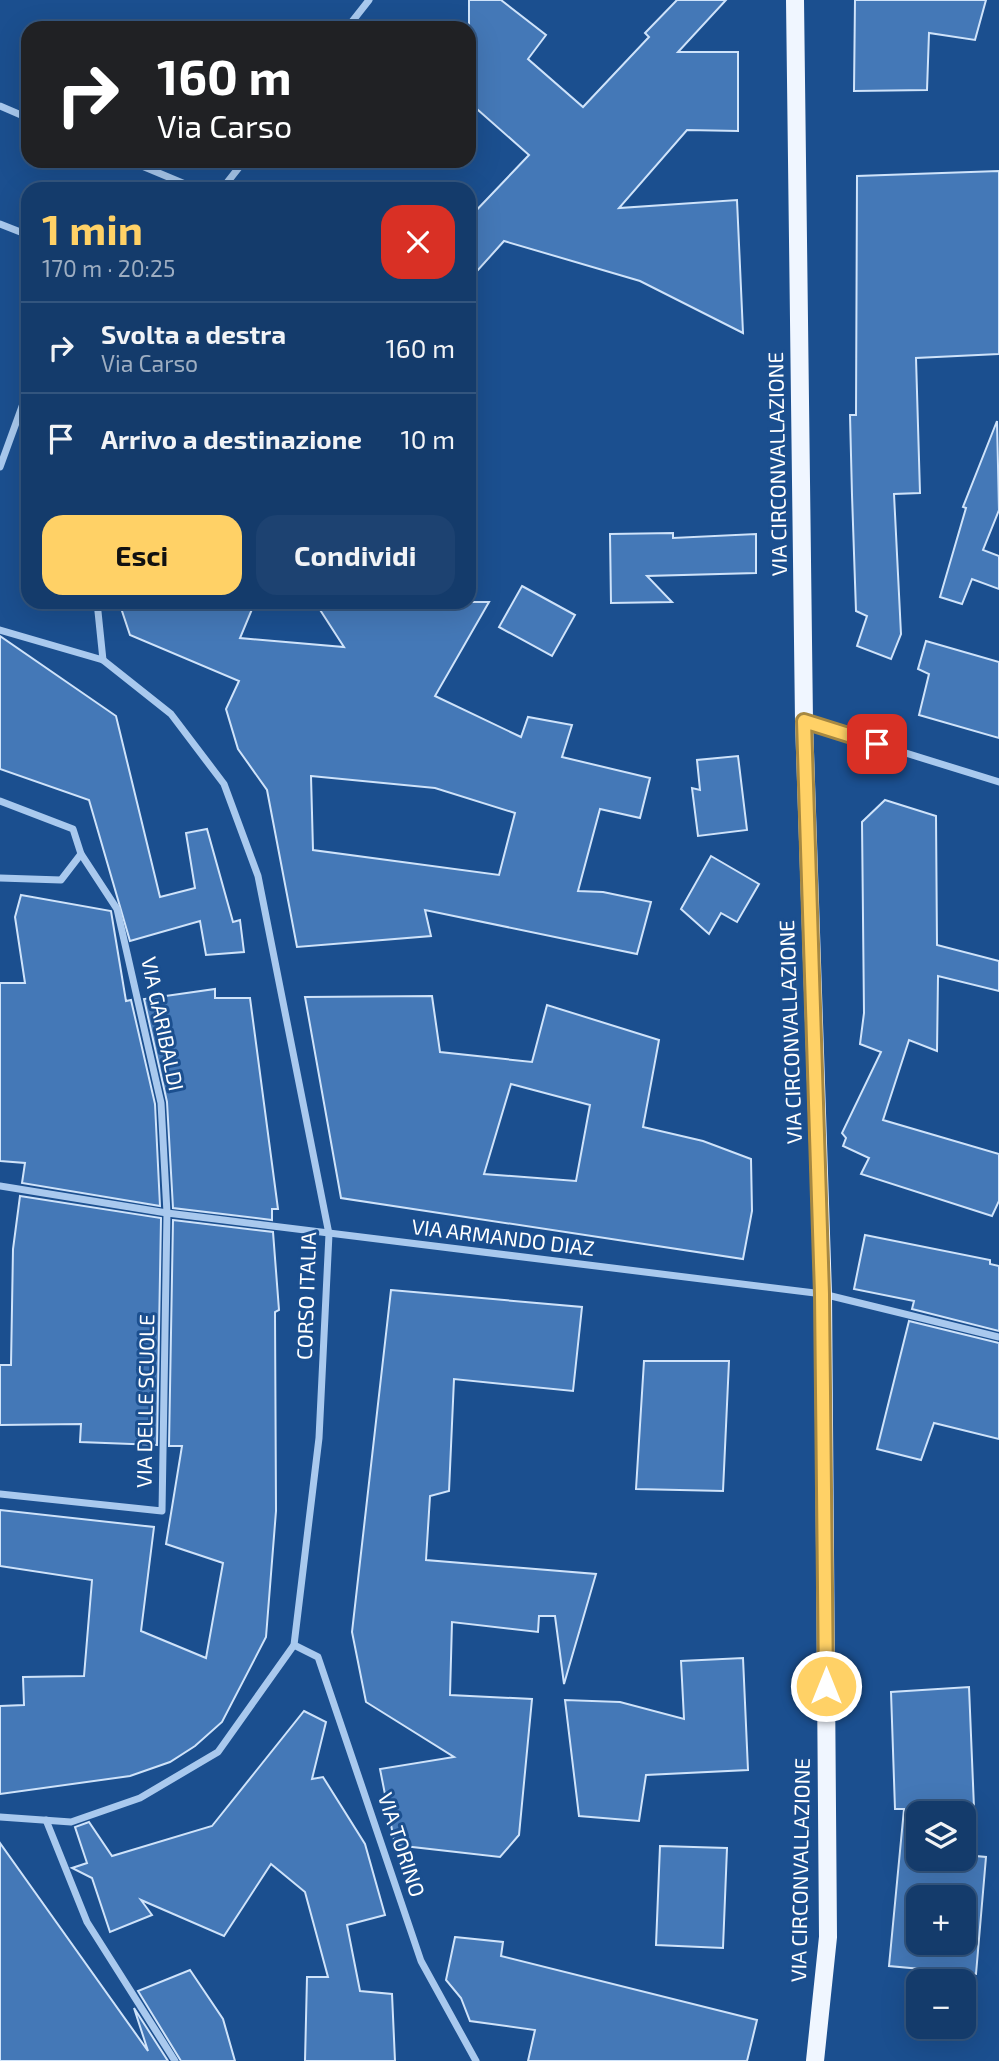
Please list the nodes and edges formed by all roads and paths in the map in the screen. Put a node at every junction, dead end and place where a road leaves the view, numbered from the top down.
1 (369, 0) edge
2 (795, 0) edge
3 (352, 21) edge
4 (0, 106) edge
5 (21, 115) edge
6 (147, 168) edge
7 (238, 168) edge
8 (180, 182) edge
9 (228, 182) edge
10 (0, 224) edge
11 (21, 233) edge
12 (21, 409) edge
13 (0, 467) edge
14 (98, 609) edge
15 (0, 630) edge
16 (103, 660) junction
17 (804, 721) junction
18 (999, 782) edge
19 (0, 801) edge
20 (81, 854) junction
21 (0, 877) edge
22 (0, 1186) edge
23 (167, 1213) junction
24 (330, 1234) junction
25 (822, 1294) junction
26 (999, 1337) edge
27 (0, 1494) edge
28 (294, 1645) junction
29 (0, 1817) edge
30 (46, 1820) junction
31 (174, 2061) edge
32 (476, 2061) edge
33 (815, 2061) edge

1 - 3 street
2 - 17 main road, VIA CIRCONVALLAZIONE
4 - 5 street
6 - 8 street
7 - 9 street
10 - 11 street
12 - 13 street
14 - 16 street
15 - 16 street
16 - 24 street, CORSO ITALIA
17 - 18 street
17 - 25 main road, VIA CIRCONVALLAZIONE
19 - 20 street, VIA GARIBALDI
20 - 21 street
20 - 23 street, VIA GARIBALDI
22 - 23 street, VIA ARMANDO DIAZ
23 - 24 street, VIA ARMANDO DIAZ
23 - 27 street, VIA DELLE SCUOLE
24 - 25 street, VIA ARMANDO DIAZ
24 - 28 street, CORSO ITALIA
25 - 26 street, VIA ARMANDO DIAZ
25 - 33 main road, VIA CIRCONVALLAZIONE
28 - 30 street, CORSO ITALIA
28 - 32 street, VIA TORINO
29 - 30 street, CORSO ITALIA
30 - 31 street

